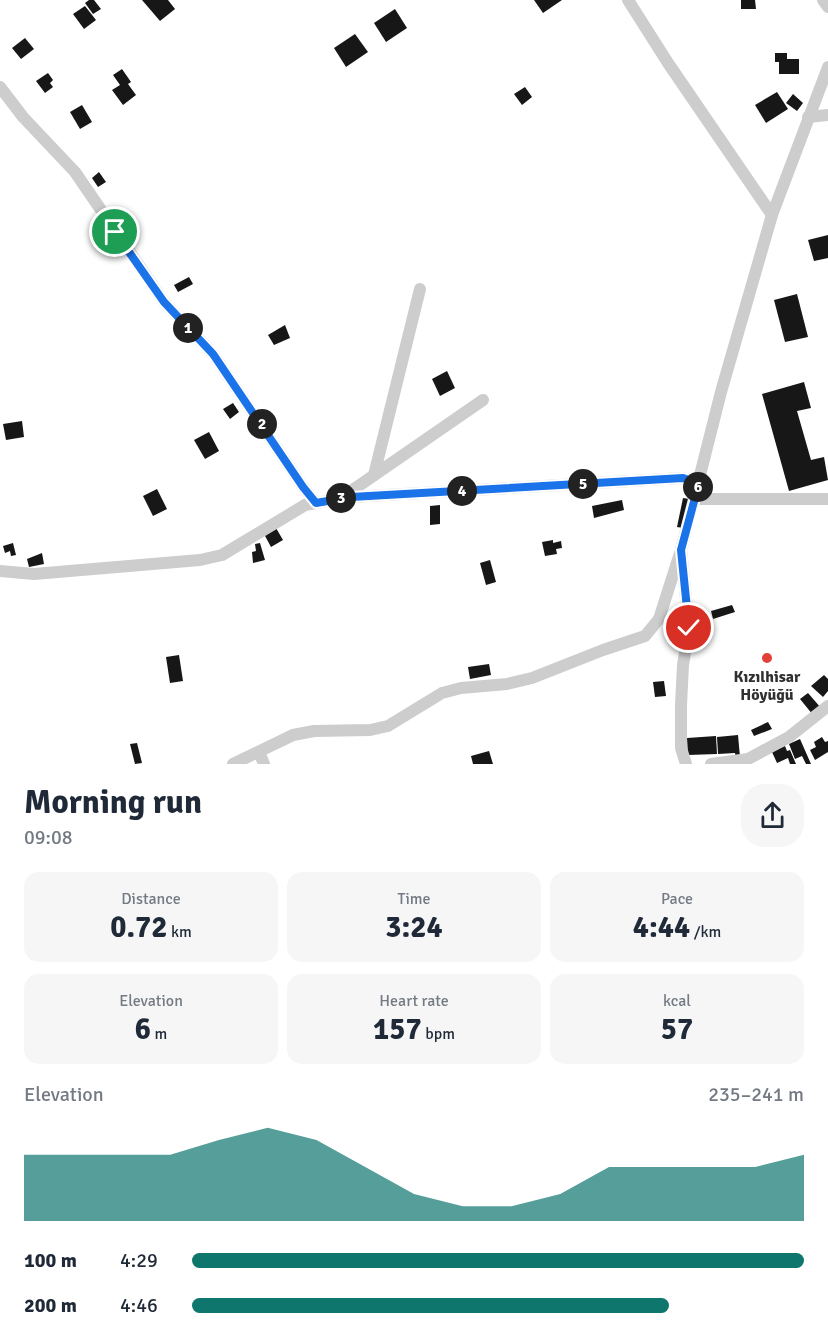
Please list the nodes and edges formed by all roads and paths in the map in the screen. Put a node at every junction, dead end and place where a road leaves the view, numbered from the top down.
1 (628, 0) edge
2 (823, 0) edge
3 (828, 8) edge
4 (828, 67) edge
5 (0, 87) edge
6 (828, 115) edge
7 (808, 117) junction
8 (772, 215) junction
9 (420, 289) dead end
10 (483, 400) dead end
11 (374, 475) junction
12 (699, 483) junction
13 (340, 499) junction
14 (694, 499) junction
15 (828, 499) edge
16 (316, 503) junction
17 (681, 550) junction
18 (0, 571) edge
19 (828, 706) edge
20 (259, 752) junction
21 (233, 764) edge
22 (264, 764) edge
23 (686, 764) edge
24 (711, 764) edge

1 - 8 street
2 - 3 street
4 - 7 street
5 - 16 street
6 - 7 street
7 - 8 street
8 - 12 street
9 - 11 street
10 - 11 street
11 - 13 street
12 - 13 street
12 - 14 street
13 - 16 street
14 - 15 street
14 - 17 street
16 - 18 street
17 - 20 street
17 - 23 street
19 - 24 street
20 - 21 street
20 - 22 street

